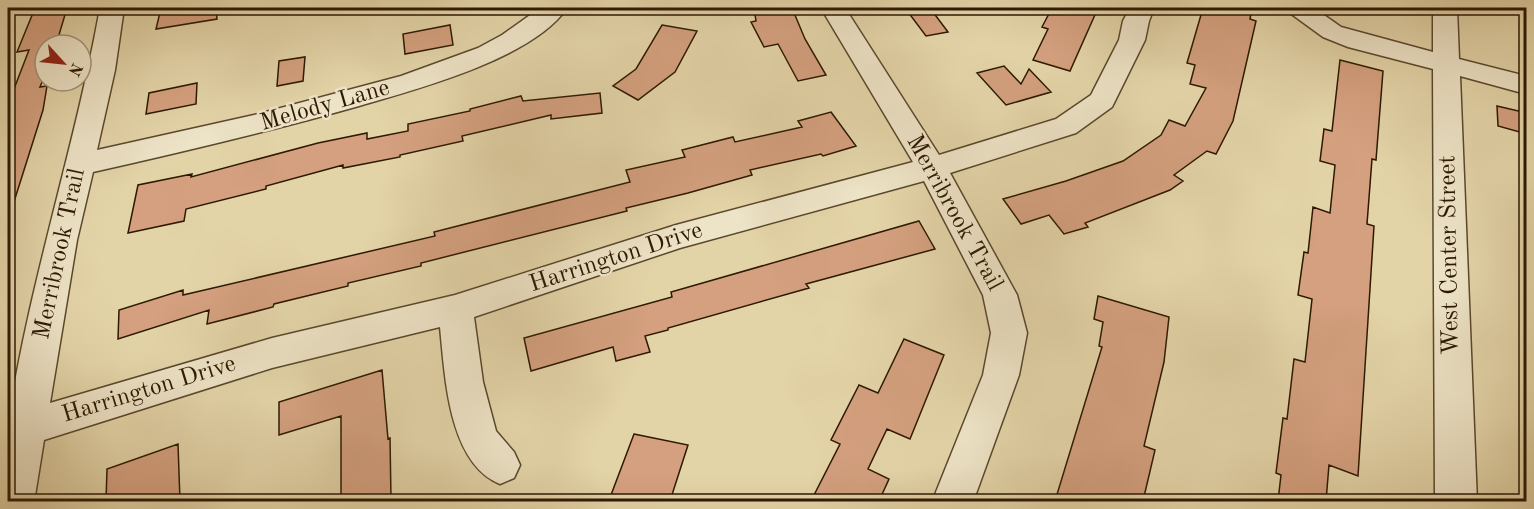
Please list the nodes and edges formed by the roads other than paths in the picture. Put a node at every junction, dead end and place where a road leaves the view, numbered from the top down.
1 (112, 8) edge
2 (555, 8) edge
3 (833, 8) edge
4 (1142, 8) edge
5 (1299, 8) edge
6 (1445, 8) edge
7 (1446, 64) junction
8 (1527, 85) edge
9 (78, 165) junction
10 (932, 168) junction
11 (455, 309) junction
12 (26, 428) junction
13 (500, 465) dead end
14 (13, 501) edge
15 (952, 501) edge
16 (1456, 501) edge

1 - 9 street, Merribrook Trail
2 - 9 street, Melody Lane
3 - 10 street, Merribrook Trail
4 - 10 street, Harrington Drive
5 - 7 street
6 - 7 street, West Center Street
7 - 8 street
7 - 16 street, West Center Street
9 - 12 street, Merribrook Trail
10 - 11 street, Harrington Drive
10 - 15 street, Merribrook Trail
11 - 12 street, Harrington Drive
11 - 13 street
12 - 14 street, Merribrook Trail

